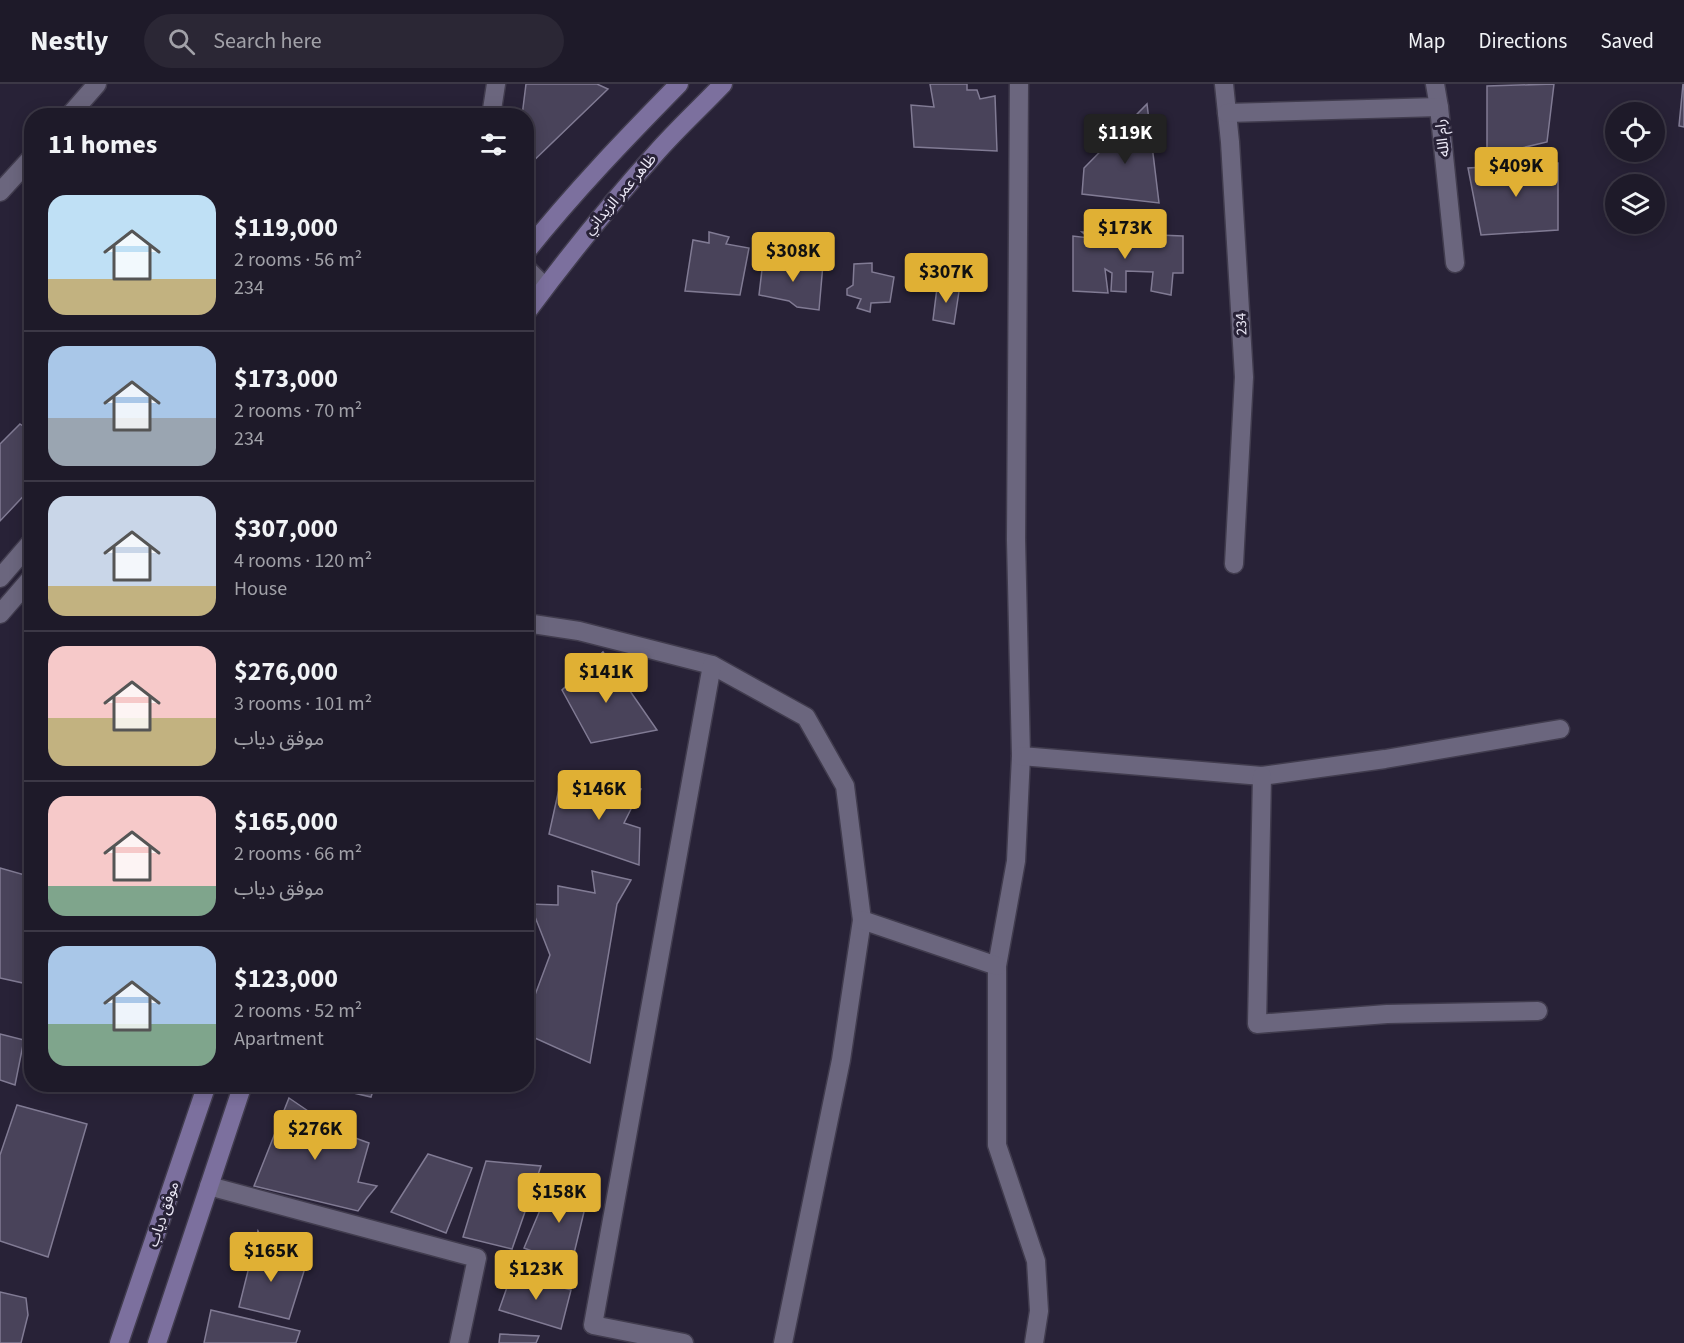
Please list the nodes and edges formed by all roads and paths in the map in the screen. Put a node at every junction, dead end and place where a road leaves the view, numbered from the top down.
1 (98, 84) edge
2 (496, 84) edge
3 (679, 84) edge
4 (723, 84) edge
5 (1019, 84) edge
6 (1224, 84) edge
7 (1435, 84) edge
8 (1439, 107) junction
9 (76, 108) edge
10 (492, 108) edge
11 (1227, 113) junction
12 (24, 166) edge
13 (0, 192) edge
14 (534, 242) edge
15 (1455, 263) dead end
16 (534, 276) edge
17 (545, 287) junction
18 (534, 302) edge
19 (24, 550) edge
20 (1234, 564) dead end
21 (0, 578) edge
22 (24, 586) edge
23 (0, 614) edge
24 (534, 625) edge
25 (712, 665) junction
26 (1560, 729) dead end
27 (1021, 756) junction
28 (1262, 776) junction
29 (862, 920) junction
30 (997, 966) junction
31 (1538, 1011) dead end
32 (204, 1092) edge
33 (240, 1092) edge
34 (209, 1186) junction
35 (119, 1343) edge
36 (157, 1343) edge
37 (459, 1343) edge
38 (684, 1343) edge
39 (783, 1343) edge
40 (1034, 1343) edge

1 - 9 street
2 - 10 street
3 - 14 main road
4 - 17 main road, ظاهر عمر الزيداني
5 - 27 street
6 - 11 street, 234
7 - 8 street, رام الله
8 - 11 street
8 - 15 street, رام الله
11 - 20 street, 234
12 - 13 street
16 - 17 street
17 - 18 main road, ظاهر عمر الزيداني
19 - 21 street
22 - 23 street
24 - 25 street
25 - 29 street
25 - 38 street
26 - 28 street
27 - 28 street
27 - 30 street
28 - 31 street
29 - 30 street
29 - 39 street
30 - 40 street
32 - 35 main road, موفق دياب
33 - 34 main road
34 - 36 main road
34 - 37 street

